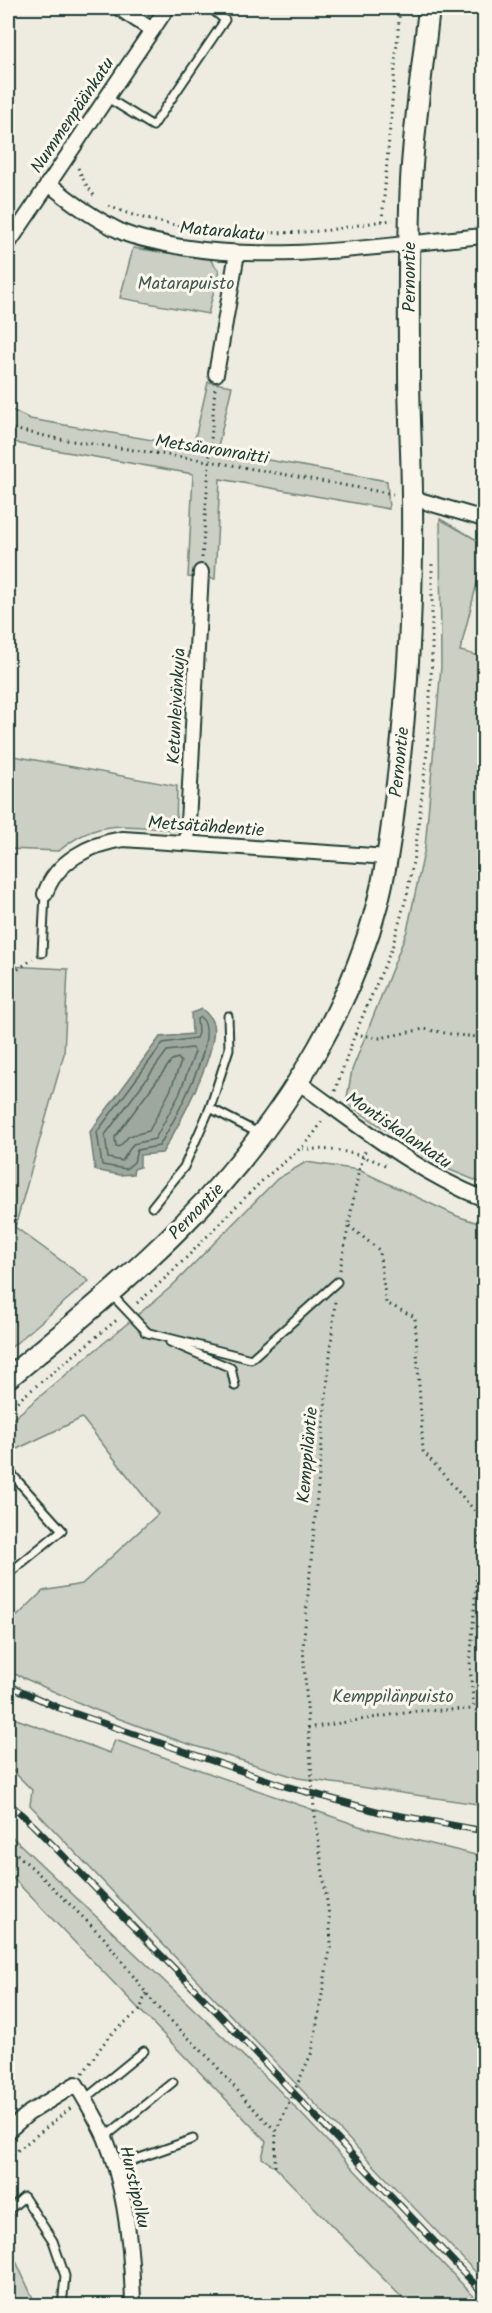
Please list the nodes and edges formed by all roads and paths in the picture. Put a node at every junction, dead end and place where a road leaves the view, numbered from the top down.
1 (119, 8) edge
2 (167, 8) edge
3 (210, 8) edge
4 (400, 8) edge
5 (429, 8) edge
6 (152, 30) junction
7 (106, 97) junction
8 (70, 151) junction
9 (48, 183) junction
10 (410, 218) junction
11 (382, 221) junction
12 (484, 236) edge
13 (8, 244) edge
14 (409, 244) junction
15 (237, 253) junction
16 (216, 374) joint
17 (8, 428) edge
18 (209, 461) junction
19 (412, 498) junction
20 (484, 519) edge
21 (432, 554) dead end
22 (201, 572) joint
23 (187, 842) junction
24 (388, 857) junction
25 (45, 894) joint
26 (42, 953) joint
27 (8, 976) edge
28 (228, 1016) dead end
29 (355, 1034) junction
30 (484, 1041) edge
31 (298, 1082) junction
32 (330, 1105) junction
33 (210, 1108) junction
34 (262, 1135) junction
35 (370, 1135) junction
36 (302, 1149) junction
37 (364, 1155) junction
38 (394, 1169) dead end
39 (484, 1199) edge
40 (152, 1207) dead end
41 (349, 1226) junction
42 (337, 1282) junction
43 (111, 1294) junction
44 (127, 1311) junction
45 (145, 1332) junction
46 (8, 1378) edge
47 (235, 1386) dead end
48 (8, 1409) edge
49 (8, 1470) edge
50 (483, 1519) edge
51 (8, 1574) edge
52 (474, 1709) junction
53 (484, 1715) edge
54 (308, 1728) junction
55 (8, 1846) edge
56 (146, 1993) junction
57 (144, 2051) dead end
58 (172, 2082) dead end
59 (76, 2084) junction
60 (85, 2099) junction
61 (276, 2131) junction
62 (8, 2132) edge
63 (105, 2137) junction
64 (193, 2139) dead end
65 (8, 2158) edge
66 (114, 2167) junction
67 (275, 2167) dead end
68 (8, 2209) edge
69 (62, 2306) edge
70 (133, 2306) edge

1 - 6 street
2 - 6 street, Nummenpäänkatu
3 - 7 lane
4 - 11 path
5 - 10 street, Pernontie
6 - 7 street, Nummenpäänkatu
7 - 8 street, Nummenpäänkatu
8 - 9 street, Nummenpäänkatu
8 - 11 path
9 - 13 street, Nummenpäänkatu
9 - 15 street, Matarakatu
10 - 11 path
10 - 14 street, Pernontie
12 - 14 street, Matarakatu
14 - 15 street, Matarakatu
14 - 19 street, Pernontie
15 - 16 street
16 - 18 path
17 - 18 path, Metsäaronraitti
18 - 19 path, Metsäaronraitti
18 - 22 path
19 - 20 street
19 - 24 street, Pernontie
21 - 29 path
22 - 23 street, Ketunleivänkuja
23 - 24 street, Metsätähdentie
23 - 25 street, Metsätähdentie
24 - 31 street, Pernontie
25 - 26 lane
26 - 27 path
28 - 33 lane
29 - 30 path
29 - 32 path
31 - 32 street, Montiskalankatu
31 - 34 street, Pernontie
32 - 35 street, Montiskalankatu
32 - 36 path
33 - 34 lane
33 - 40 lane
34 - 43 street, Pernontie
35 - 37 path, Kemppiläntie
35 - 39 street, Montiskalankatu
36 - 37 path
36 - 44 path
37 - 38 path
37 - 41 path, Kemppiläntie
41 - 42 path, Kemppiläntie
41 - 50 path
42 - 45 lane
42 - 54 path, Kemppiläntie
43 - 44 lane
43 - 46 street, Pernontie
44 - 45 lane
44 - 48 path
45 - 47 lane
49 - 51 lane
50 - 52 path
52 - 53 path
52 - 54 path
54 - 61 path, Kemppiläntie
55 - 56 path
56 - 59 path
56 - 61 path
57 - 60 lane
58 - 63 lane
59 - 60 street, Hurstipolku
59 - 62 street
60 - 63 street, Hurstipolku
60 - 65 path
61 - 67 path
63 - 66 street, Hurstipolku
64 - 66 lane
66 - 70 street, Hurstipolku
68 - 69 lane

